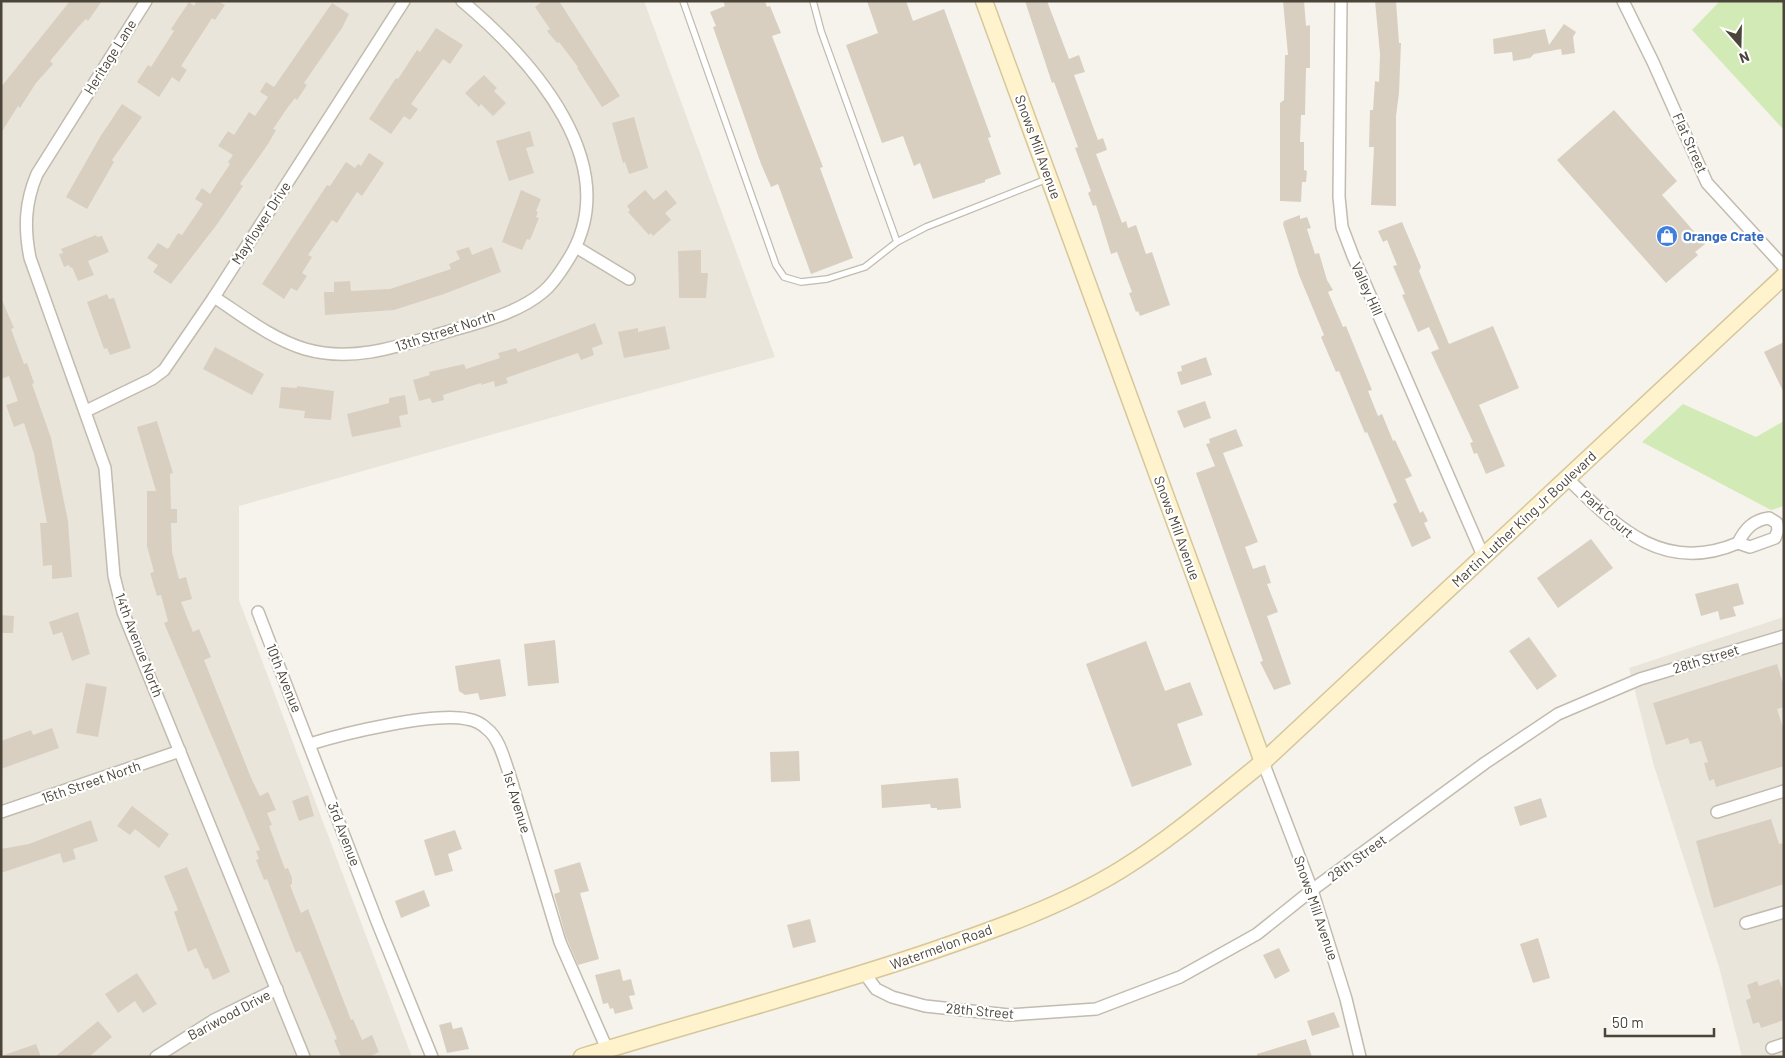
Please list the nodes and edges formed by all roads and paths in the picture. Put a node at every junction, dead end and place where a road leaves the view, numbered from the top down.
1 (146, 1) edge
2 (404, 1) edge
3 (683, 1) edge
4 (813, 1) edge
5 (984, 1) edge
6 (1341, 1) edge
7 (1623, 1) edge
8 (467, 3) edge
9 (75, 113) joint
10 (1049, 178) junction
11 (897, 242) junction
12 (576, 247) junction
13 (1784, 267) edge
14 (1784, 276) edge
15 (629, 279) dead end
16 (214, 297) junction
17 (86, 411) junction
18 (1568, 479) junction
19 (1738, 543) dead end
20 (1484, 558) junction
21 (258, 612) dead end
22 (1784, 636) edge
23 (310, 744) junction
24 (180, 751) junction
25 (1263, 762) junction
26 (1784, 791) edge
27 (1, 812) edge
28 (1717, 812) dead end
29 (1312, 890) junction
30 (1784, 912) edge
31 (1746, 923) dead end
32 (865, 974) junction
33 (277, 989) junction
34 (1784, 1044) edge
35 (1772, 1048) dead end
36 (607, 1049) junction
37 (156, 1057) edge
38 (304, 1057) edge
39 (432, 1057) edge
40 (582, 1057) edge
41 (1360, 1057) edge

1 - 9 street, Heritage Lane
2 - 16 street, Mayflower Drive
3 - 11 lane
4 - 11 lane
5 - 10 main road, Snows Mill Avenue
6 - 20 street, Valley Hill
7 - 13 street, Flat Street
8 - 12 street, 13th Street North
9 - 17 street, 14th Avenue North
10 - 11 lane
10 - 25 main road, Snows Mill Avenue
12 - 15 street
12 - 16 street, 13th Street North
14 - 18 main road, Martin Luther King Jr Boulevard
16 - 17 street, Mayflower Drive
17 - 24 street, 14th Avenue North
18 - 19 street, Park Court
18 - 20 main road, Martin Luther King Jr Boulevard
20 - 25 main road, Martin Luther King Jr Boulevard
21 - 23 street, 10th Avenue
22 - 29 street, 28th Street
23 - 36 street, 1st Avenue
23 - 39 street, 3rd Avenue
24 - 27 street, 15th Street North
24 - 33 street, 14th Avenue North
25 - 29 street, Snows Mill Avenue
25 - 32 main road, Watermelon Road
26 - 28 street
29 - 32 street, 28th Street
29 - 41 street, Snows Mill Avenue
30 - 31 street
32 - 36 main road, Watermelon Road
33 - 37 street, Bariwood Drive
33 - 38 street, 14th Avenue North
34 - 35 street
36 - 40 main road, Watermelon Road

